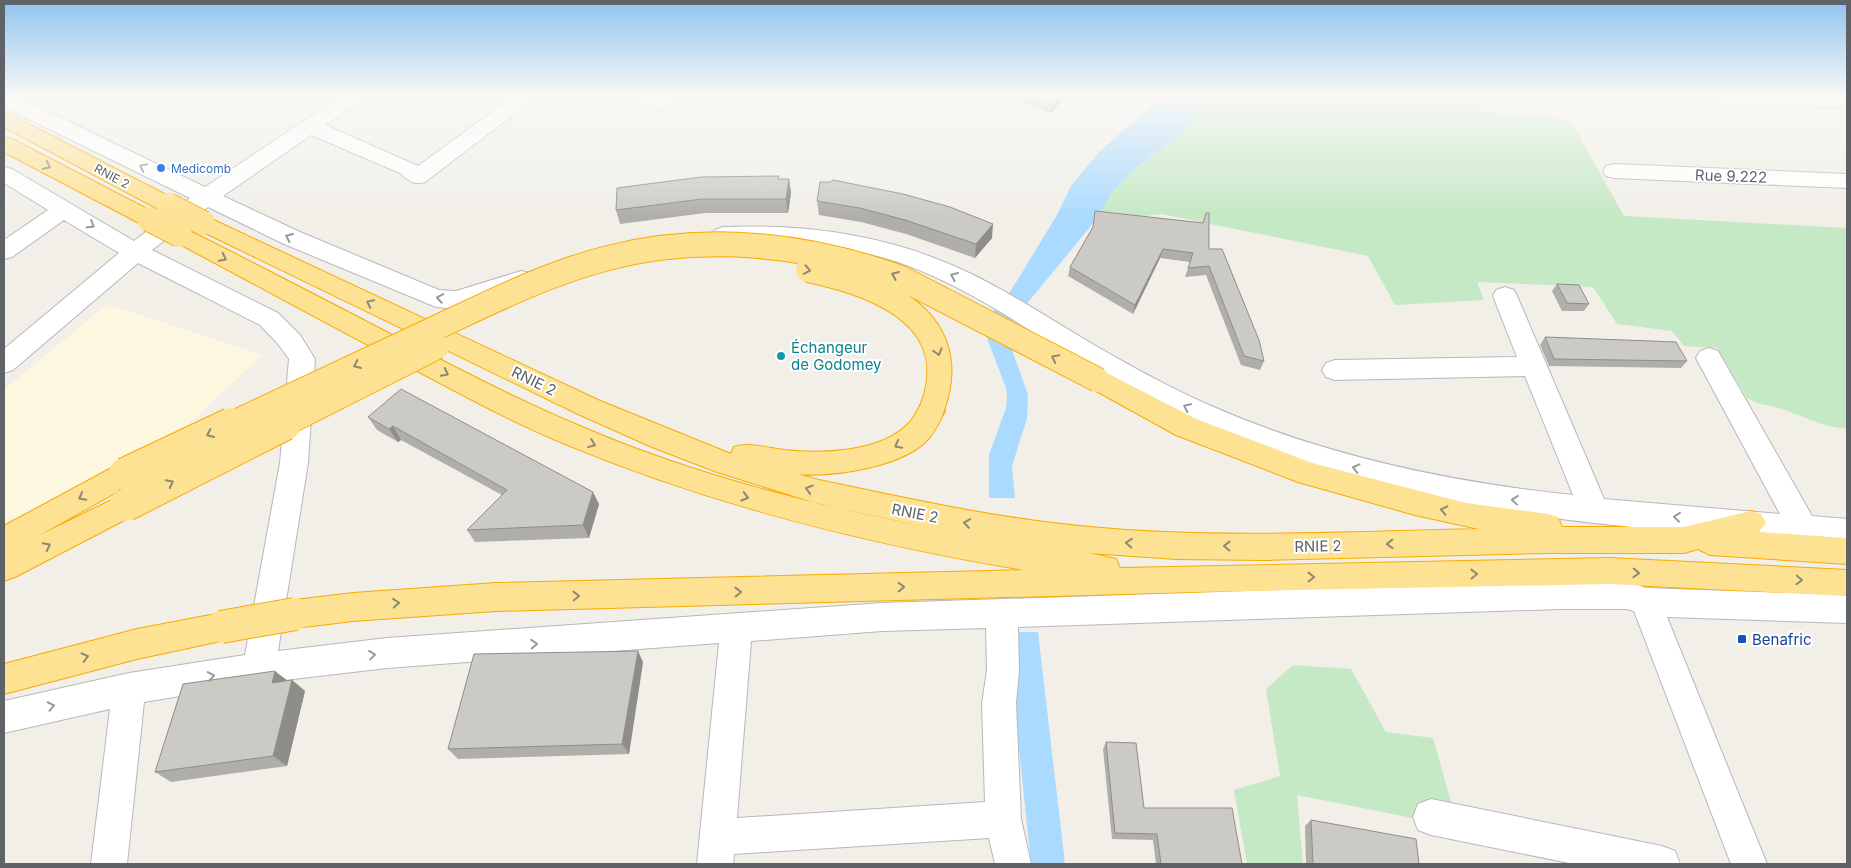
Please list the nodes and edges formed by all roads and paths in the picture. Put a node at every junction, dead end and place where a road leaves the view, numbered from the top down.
1 (34, 136) edge
2 (63, 136) edge
3 (297, 136) edge
4 (331, 136) edge
5 (475, 136) edge
6 (4, 144) edge
7 (1614, 171) dead end
8 (4, 174) edge
9 (1847, 181) edge
10 (64, 209) junction
11 (197, 218) junction
12 (4, 251) edge
13 (136, 252) junction
14 (1505, 296) dead end
15 (1709, 358) dead end
16 (4, 363) edge
17 (1534, 366) junction
18 (1335, 370) dead end
19 (662, 440) junction
20 (1593, 508) junction
21 (1751, 523) junction
22 (1803, 527) junction
23 (1847, 531) edge
24 (4, 540) edge
25 (1684, 540) junction
26 (1847, 552) edge
27 (4, 568) edge
28 (1196, 578) junction
29 (1847, 583) edge
30 (1646, 602) junction
31 (1847, 609) edge
32 (1002, 614) junction
33 (736, 626) junction
34 (259, 668) junction
35 (4, 678) edge
36 (129, 689) junction
37 (4, 717) edge
38 (1431, 817) dead end
39 (1004, 819) junction
40 (717, 851) edge
41 (109, 864) edge
42 (1012, 864) edge
43 (1662, 864) edge
44 (1749, 864) edge

1 - 11 highway, RNIE 2 / RNIE 2, bridge
11 -> 2 street
3 - 11 street
4 - 5 street
6 -> 11 highway, RNIE 2 / RNIE 2, bridge
7 - 9 street, Rue 9.222
8 - 10 street
10 - 12 street
10 -> 13 street
11 - 13 street
19 -> 11 highway, RNIE 2 / RNIE 2
20 -> 11 street
11 -> 28 highway, RNIE 2 / RNIE 2
13 - 16 street
13 - 34 street
14 - 17 street
15 - 22 street
17 - 18 street
17 - 20 street
25 -> 19 highway, RNIE 2 / RNIE 2
27 -> 19 highway, bridge
21 -> 20 street
21 - 22 street
21 - 25 highway
22 - 23 street
25 -> 24 highway, bridge
25 - 26 highway
28 -> 29 highway
35 -> 28 highway, bridge
30 - 31 street
30 - 32 street
30 - 44 street
32 - 33 street
32 - 39 street
34 -> 33 street
33 - 40 street
36 -> 34 street
37 -> 36 street
36 - 41 street
38 - 43 street
39 - 40 street
39 - 42 street

